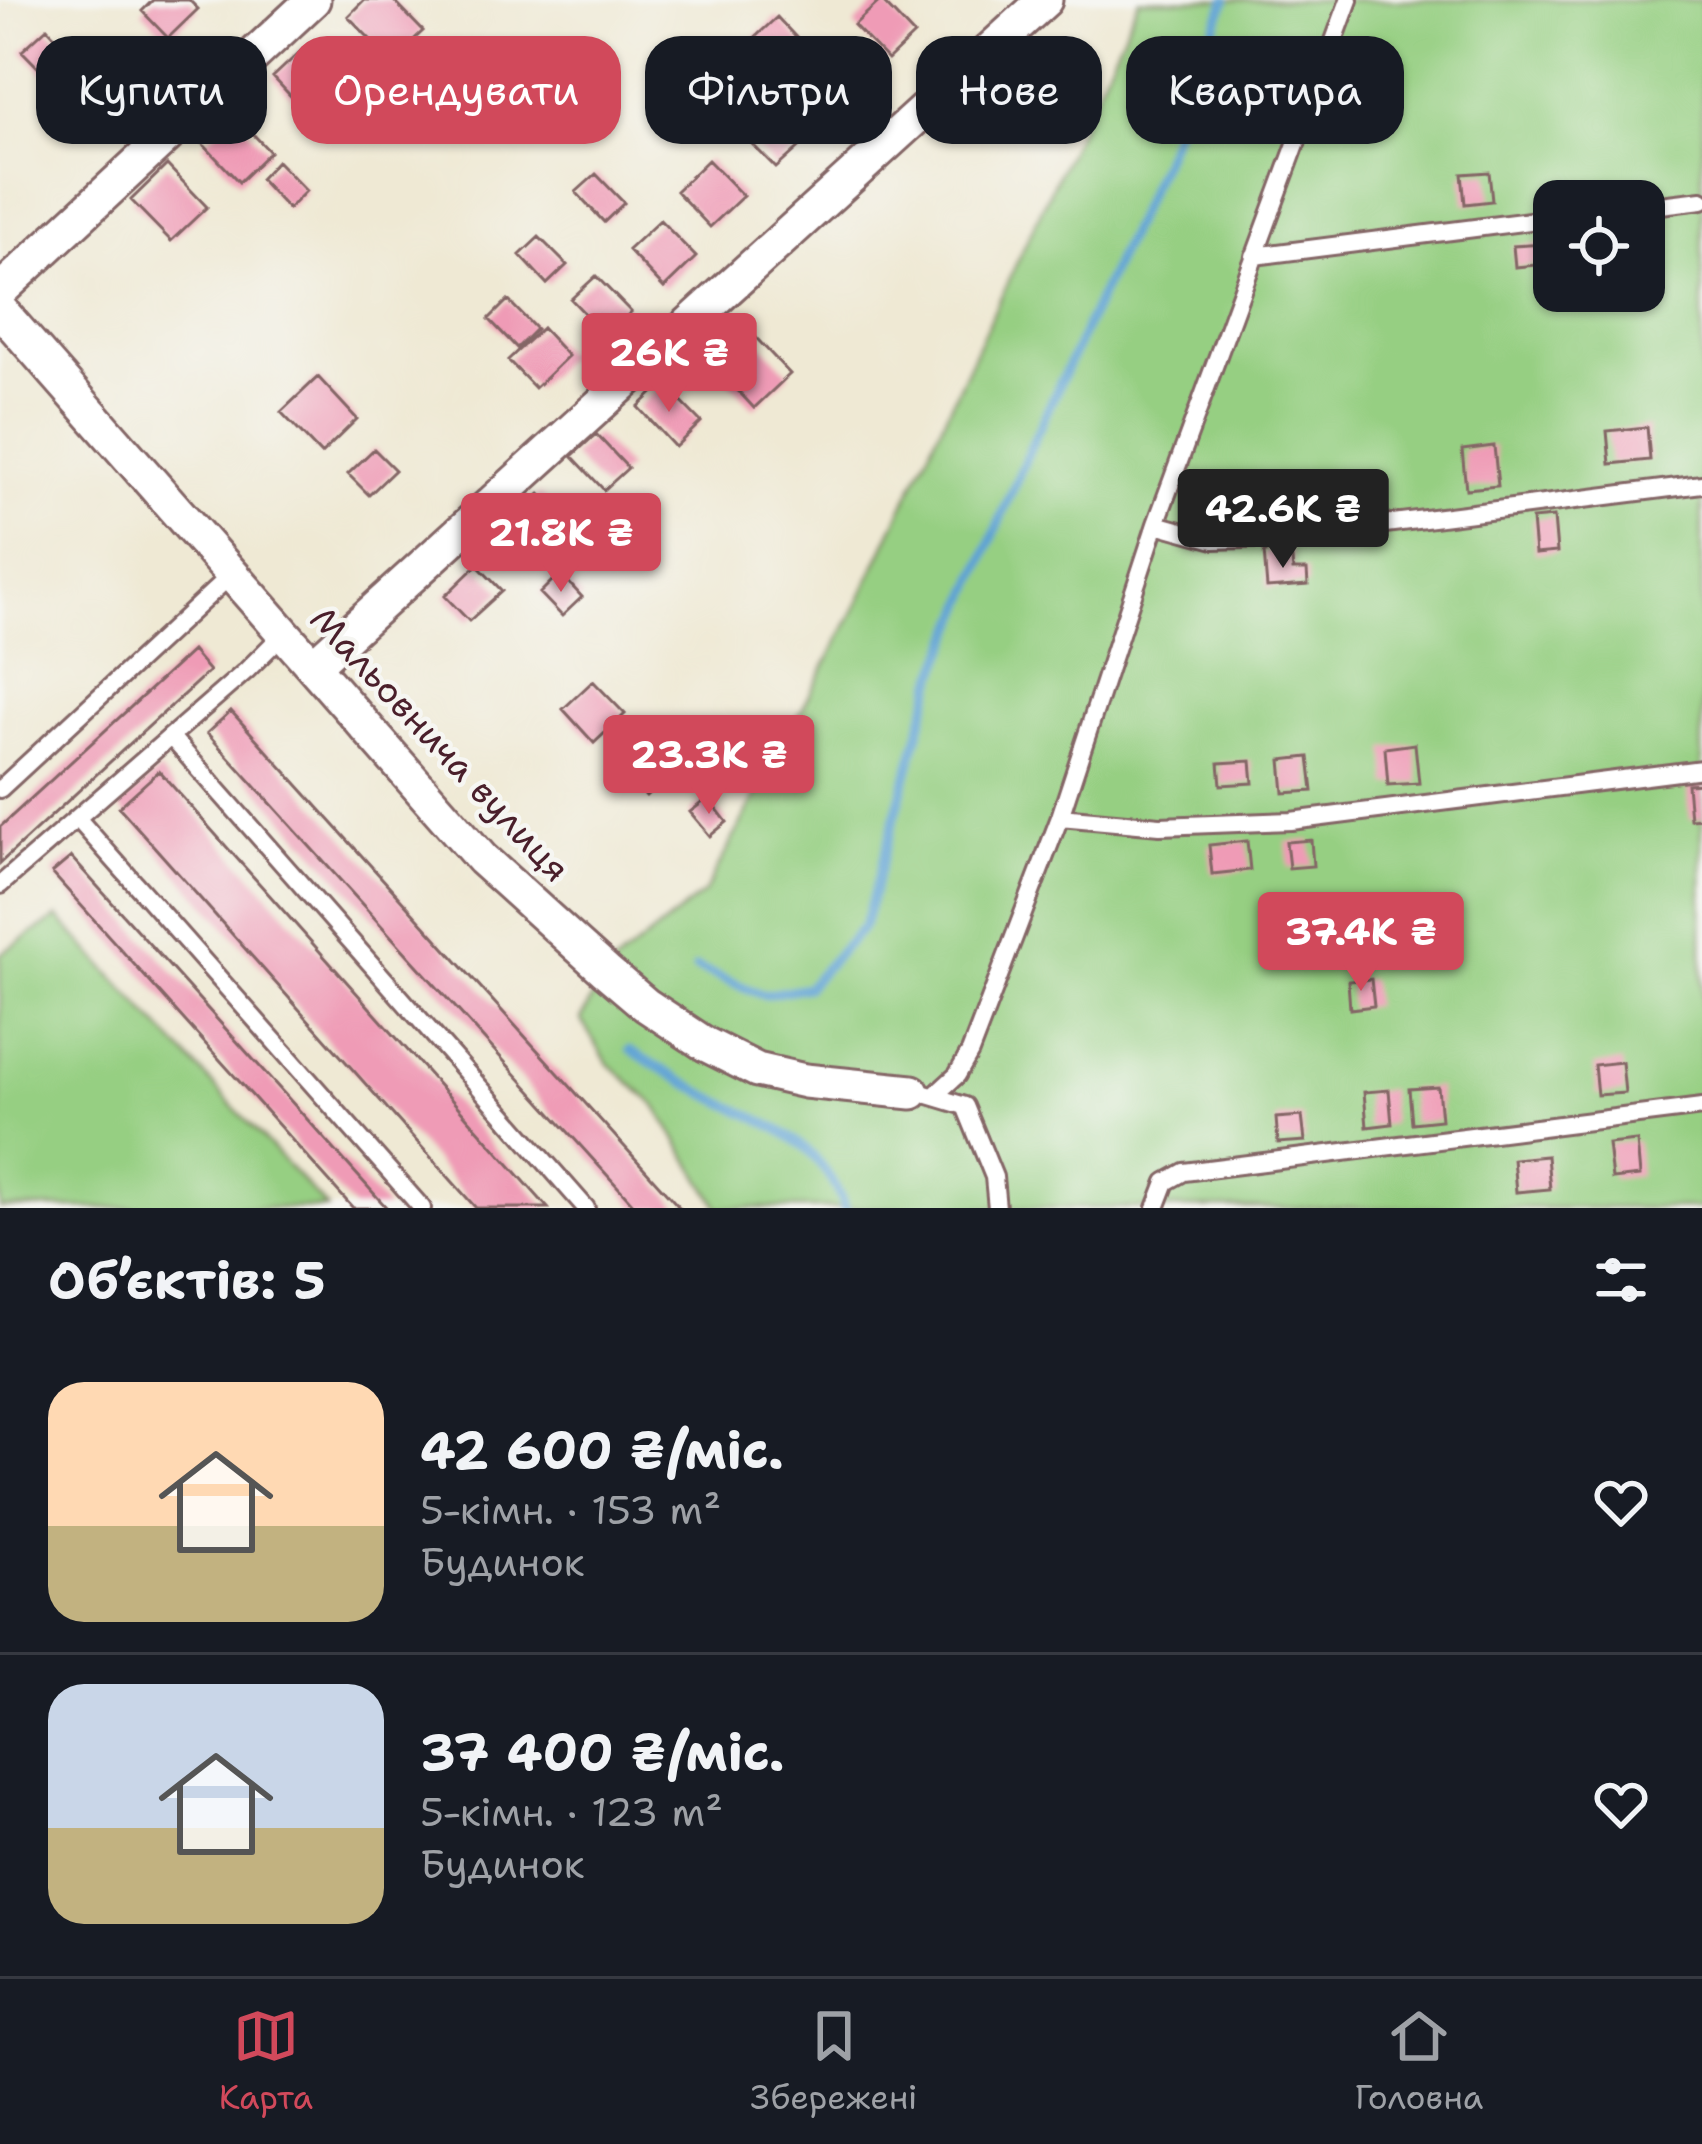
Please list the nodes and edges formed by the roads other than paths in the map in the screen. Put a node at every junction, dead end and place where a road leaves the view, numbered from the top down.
1 (313, 0) edge
2 (1045, 0) edge
3 (1349, 0) edge
4 (1702, 200) edge
5 (1665, 204) edge
6 (1533, 221) edge
7 (1254, 256) junction
8 (0, 291) edge
9 (0, 310) edge
10 (1702, 484) edge
11 (1156, 524) junction
12 (232, 574) junction
13 (284, 633) junction
14 (315, 664) junction
15 (171, 736) junction
16 (1702, 769) edge
17 (0, 789) edge
18 (1060, 817) junction
19 (77, 818) junction
20 (0, 885) edge
21 (923, 1094) junction
22 (1702, 1107) edge
23 (422, 1208) edge
24 (586, 1208) edge
25 (997, 1208) edge
26 (1156, 1208) edge

1 - 8 street
2 - 14 street
3 - 7 lane
4 - 5 lane
6 - 7 lane
7 - 11 lane
9 - 12 street, Мальовнича вулиця
10 - 11 lane
11 - 18 lane
12 - 13 street, Мальовнича вулиця
12 - 17 lane
13 - 14 street, Мальовнича вулиця
13 - 15 lane
14 - 21 street, Мальовнича вулиця
15 - 19 lane
15 - 24 lane
16 - 18 lane
18 - 21 lane
19 - 20 lane
19 - 23 lane
21 - 25 lane
22 - 26 lane

